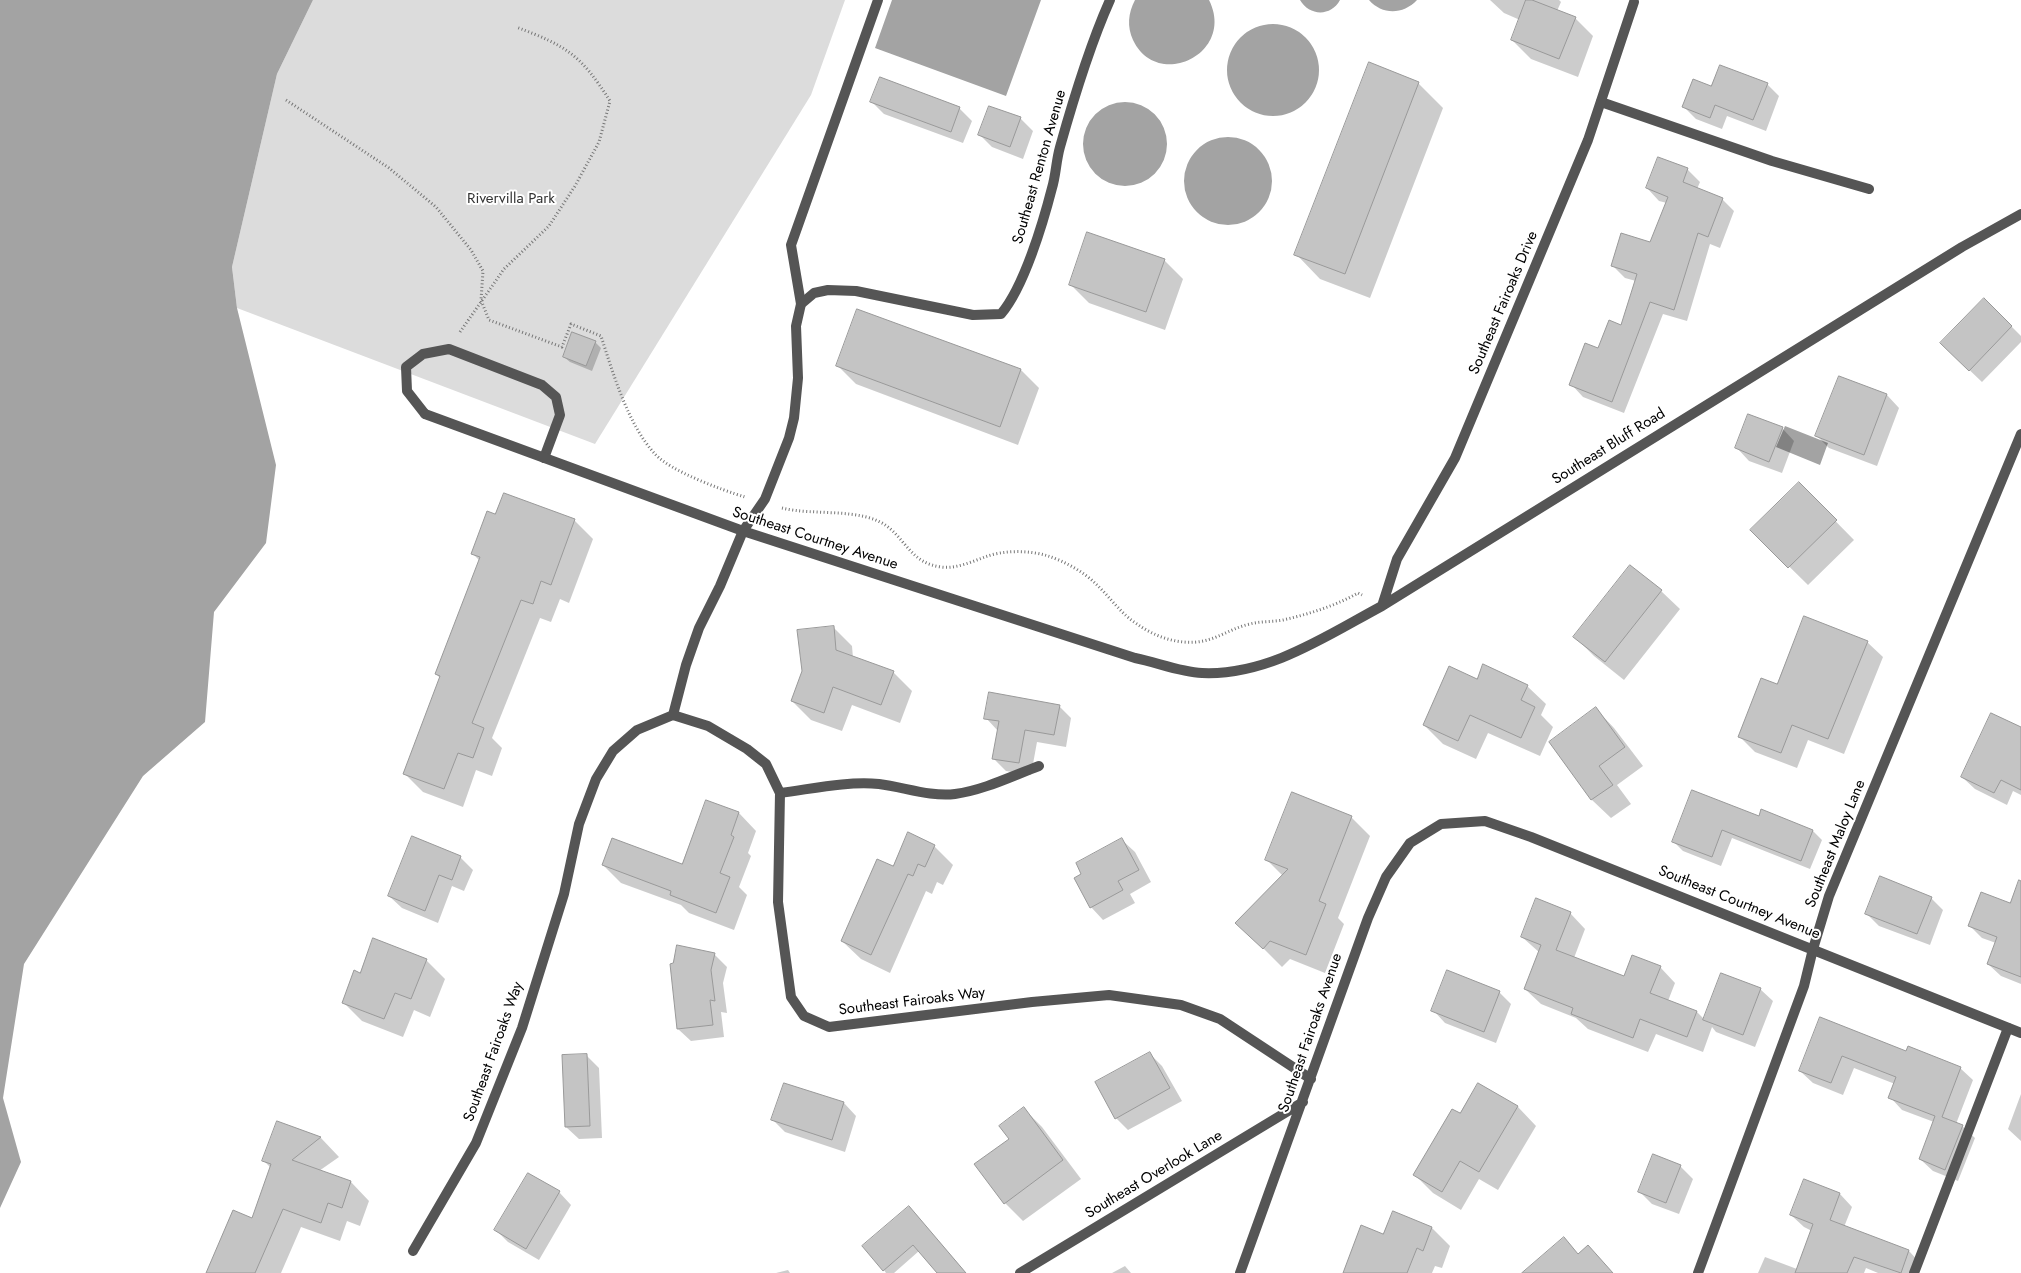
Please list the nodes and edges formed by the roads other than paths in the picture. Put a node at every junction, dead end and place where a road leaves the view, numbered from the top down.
1 (878, 0) edge
2 (1110, 0) edge
3 (1634, 2) dead end
4 (1601, 102) junction
5 (1869, 189) dead end
6 (2021, 214) edge
7 (801, 304) junction
8 (2021, 434) edge
9 (544, 458) junction
10 (743, 531) junction
11 (1382, 606) junction
12 (1201, 673) joint
13 (673, 715) junction
14 (1039, 766) dead end
15 (780, 793) junction
16 (1441, 824) joint
17 (1813, 949) junction
18 (2008, 1028) junction
19 (2021, 1033) edge
20 (1311, 1079) junction
21 (1303, 1102) junction
22 (413, 1251) dead end
23 (1020, 1273) edge
24 (1240, 1273) edge
25 (1698, 1273) edge
26 (1914, 1273) edge

1 - 7 street
2 - 7 street, Southeast Renton Avenue
3 - 4 street, Southeast Fairoaks Drive
4 - 5 street
4 - 11 street, Southeast Fairoaks Drive
6 - 11 street, Southeast Bluff Road
7 - 10 street
8 - 17 street, Southeast Maloy Lane
9 - 9 street, Southeast Courtney Avenue
9 - 10 street, Southeast Courtney Avenue
10 - 12 street, Southeast Courtney Avenue
10 - 13 street
11 - 12 street, Southeast Bluff Road
13 - 15 street, Southeast Fairoaks Way
13 - 22 street, Southeast Fairoaks Way
14 - 15 street
15 - 20 street, Southeast Fairoaks Way
16 - 17 street, Southeast Courtney Avenue
16 - 20 street, Southeast Fairoaks Avenue
17 - 18 street, Southeast Courtney Avenue
17 - 25 street, Southeast Maloy Lane
18 - 19 street, Southeast Courtney Avenue
18 - 26 street
20 - 21 street, Southeast Fairoaks Avenue
21 - 23 street, Southeast Overlook Lane
21 - 24 street, Southeast Fairoaks Avenue

